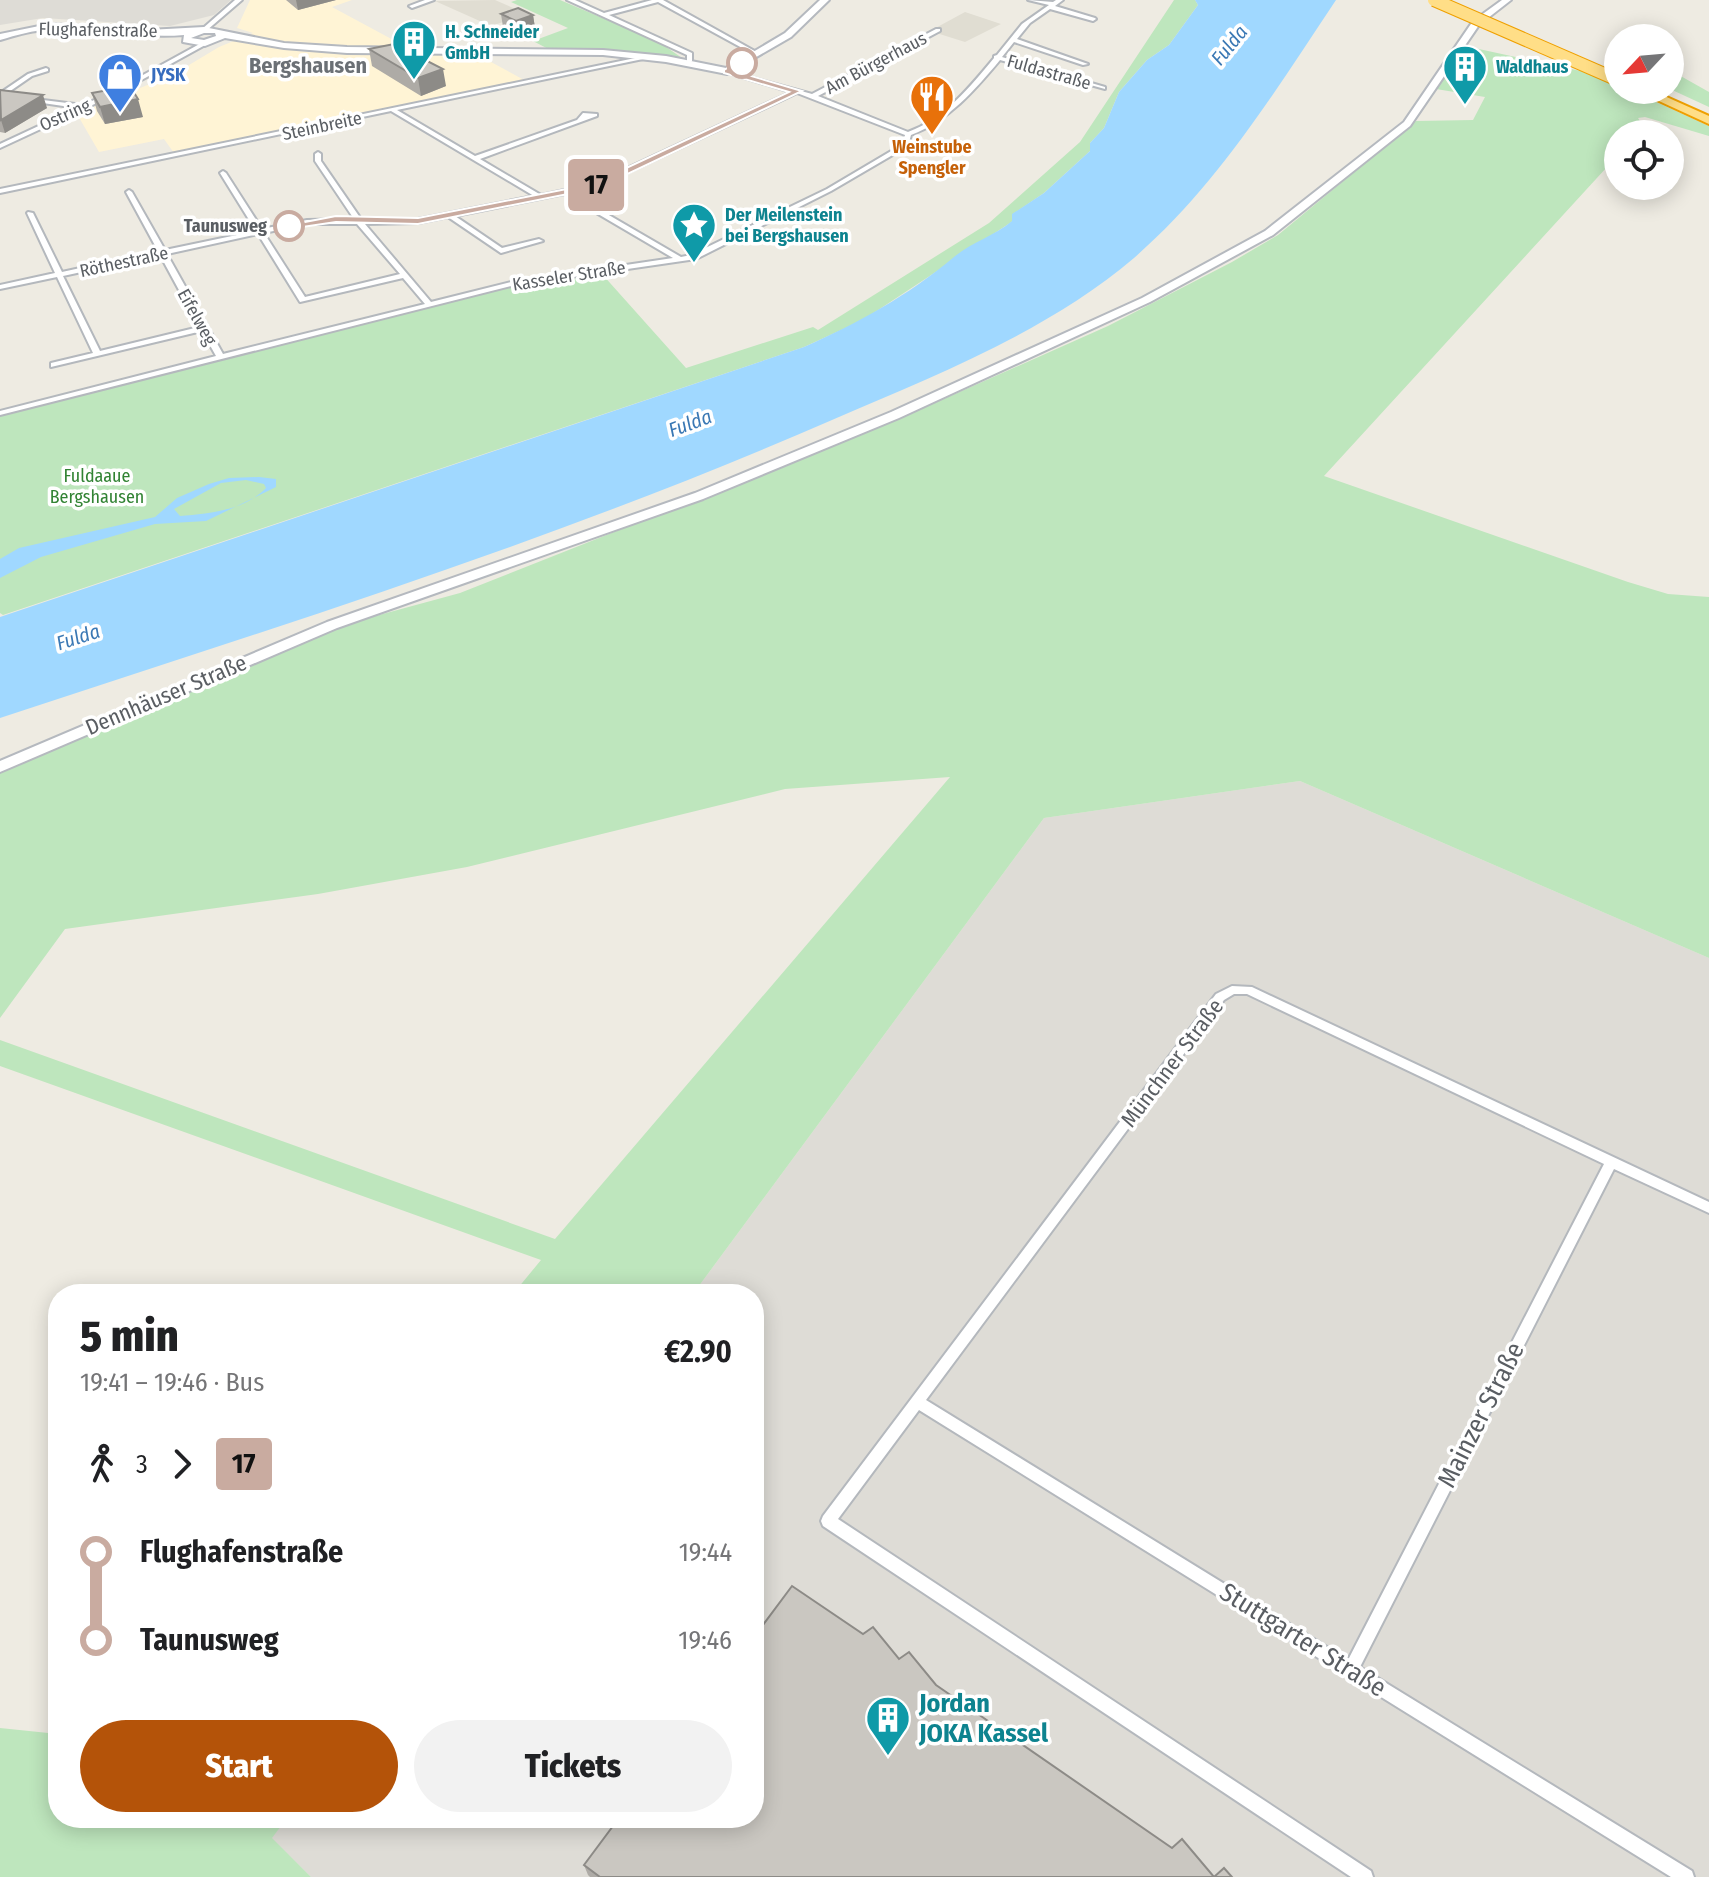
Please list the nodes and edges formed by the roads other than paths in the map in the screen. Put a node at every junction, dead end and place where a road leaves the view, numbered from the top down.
1 (239, 0) edge
2 (431, 0) edge
3 (570, 0) edge
4 (659, 0) edge
5 (825, 0) edge
6 (1031, 0) edge
7 (1434, 0) edge
8 (1450, 0) edge
9 (1507, 0) edge
10 (1055, 4) edge
11 (412, 6) dead end
12 (227, 14) junction
13 (606, 14) junction
14 (1093, 19) dead end
15 (201, 30) junction
16 (938, 30) dead end
17 (219, 36) junction
18 (0, 38) edge
19 (1014, 40) junction
20 (188, 41) junction
21 (205, 43) junction
22 (757, 54) junction
23 (643, 57) junction
24 (996, 57) junction
25 (173, 61) junction
26 (689, 61) junction
27 (1085, 64) dead end
28 (1604, 67) edge
29 (46, 70) dead end
30 (727, 71) junction
31 (1604, 74) edge
32 (1103, 88) dead end
33 (797, 91) junction
34 (813, 96) junction
35 (1684, 101) edge
36 (1673, 104) edge
37 (83, 107) junction
38 (394, 111) junction
39 (1709, 112) edge
40 (1709, 120) edge
41 (579, 121) dead end
42 (908, 134) junction
43 (0, 146) edge
44 (318, 154) dead end
45 (475, 158) junction
46 (223, 173) dead end
47 (0, 191) edge
48 (129, 192) dead end
49 (565, 192) junction
50 (539, 196) junction
51 (30, 213) dead end
52 (451, 216) junction
53 (358, 220) junction
54 (259, 233) junction
55 (539, 241) dead end
56 (162, 254) junction
57 (680, 260) junction
58 (405, 275) junction
59 (60, 276) junction
60 (0, 287) edge
61 (429, 304) junction
62 (203, 328) junction
63 (97, 354) junction
64 (220, 357) junction
65 (54, 365) dead end
66 (0, 411) edge
67 (0, 767) edge
68 (1611, 1162) junction
69 (1709, 1208) edge
70 (919, 1403) junction
71 (1351, 1669) junction
72 (1365, 1877) edge
73 (1686, 1877) edge

1 - 12 street
2 - 11 street
3 - 13 street
4 - 13 street
4 - 22 street
5 - 22 street
6 - 10 street
7 - 31 highway, bridge
8 - 28 highway
9 - 67 street, Dennhäuser Straße
10 - 14 street
10 - 19 street, Kasseler Straße
12 - 15 street
12 - 17 street
13 - 26 street
15 - 17 street, Flughafenstraße
15 - 18 street, Flughafenstraße
15 - 20 street
16 - 34 street, Am Bürgerhaus
17 - 21 street, Flughafenstraße
17 - 23 street
18 - 20 street, Flughafenstraße
19 - 24 street, Kasseler Straße
19 - 27 street
20 - 21 street, Flughafenstraße
20 - 25 street, Ostring
21 - 25 street, Ostring
22 - 30 street
23 - 26 street
23 - 38 street, Steinbreite
24 - 32 street, Fuldastraße
24 - 42 street, Kasseler Straße
25 - 37 street, Ostring
26 - 30 street
29 - 37 street
30 - 33 street
33 - 34 street
33 - 49 street, Röthestraße
34 - 42 street
35 - 39 highway
36 - 40 highway
37 - 43 street, Ostring
38 - 45 street
38 - 47 street, Steinbreite
41 - 45 street
42 - 57 street, Kasseler Straße
44 - 53 street
45 - 50 street
46 - 54 street
48 - 56 street, Eifelweg
49 - 50 street, Röthestraße
49 - 57 street
50 - 52 street, Röthestraße
51 - 59 street
52 - 53 street, Röthestraße
52 - 55 street
53 - 54 street, Röthestraße
53 - 58 street
54 - 56 street, Röthestraße
54 - 58 street
56 - 59 street, Röthestraße
56 - 62 street, Eifelweg
57 - 61 street, Kasseler Straße
58 - 61 street
59 - 60 street, Röthestraße
59 - 63 street
61 - 64 street, Kasseler Straße
62 - 63 street
62 - 64 street, Eifelweg
63 - 65 street
64 - 66 street, Kasseler Straße
68 - 69 street, Münchner Straße
68 - 70 street, Münchner Straße
68 - 71 street, Mainzer Straße
70 - 71 street, Stuttgarter Straße
70 - 72 street, Münchner Straße
71 - 73 street, Stuttgarter Straße

